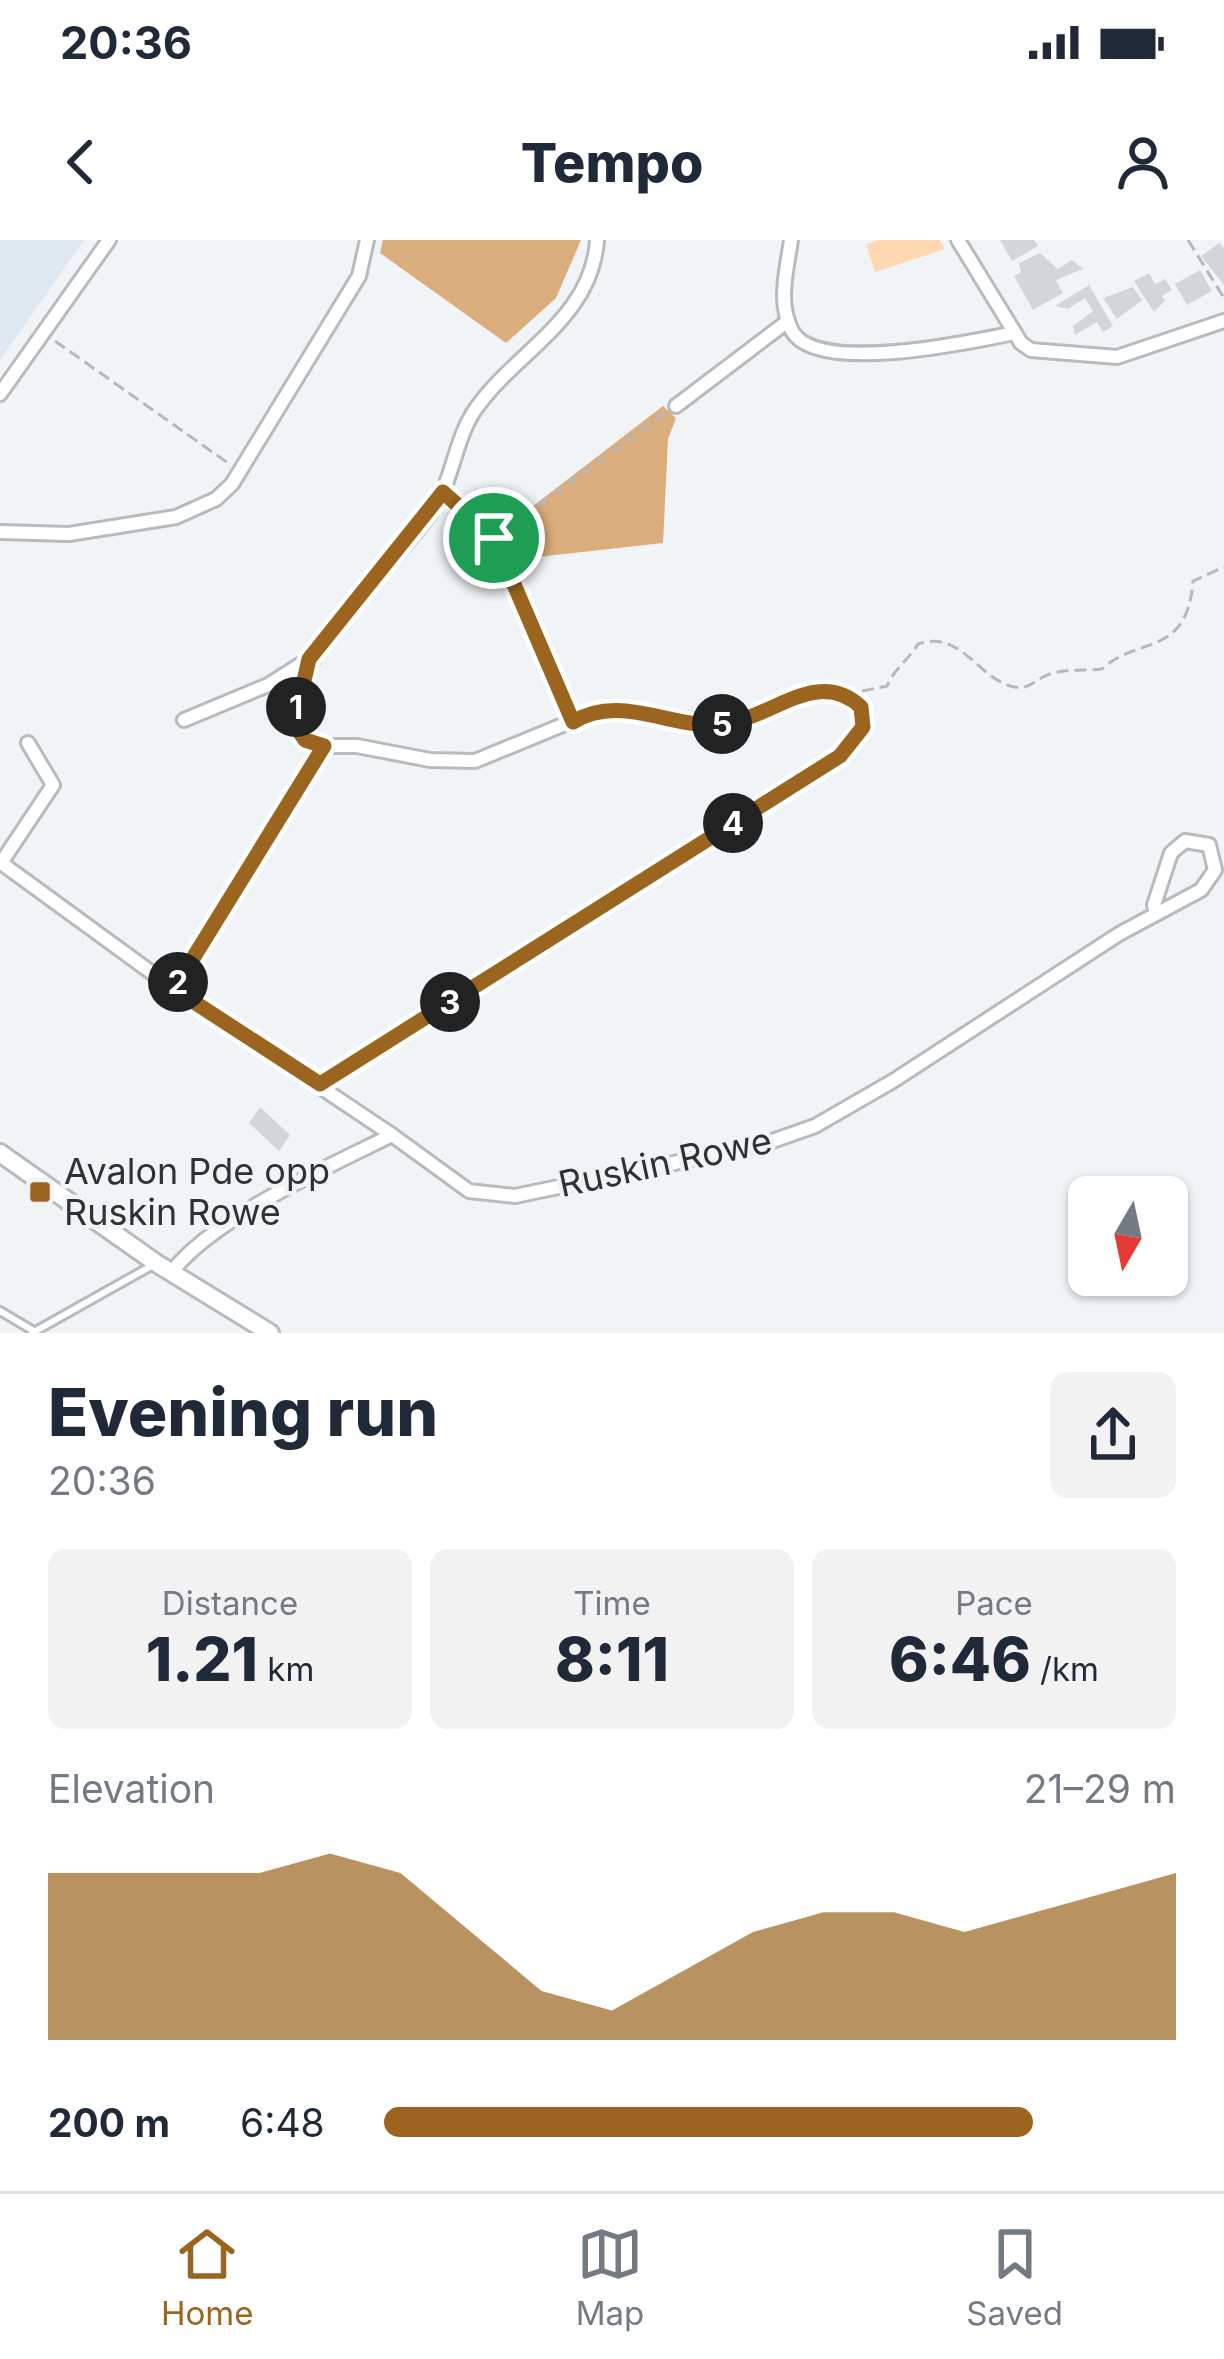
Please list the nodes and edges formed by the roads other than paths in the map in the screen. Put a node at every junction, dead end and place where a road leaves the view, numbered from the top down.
1 (109, 240) edge
2 (367, 240) edge
3 (598, 240) edge
4 (791, 240) edge
5 (958, 240) edge
6 (788, 321) junction
7 (1224, 321) edge
8 (1014, 333) junction
9 (0, 394) edge
10 (676, 406) road end
11 (0, 532) edge
12 (309, 659) junction
13 (184, 720) dead end
14 (28, 743) dead end
15 (324, 746) junction
16 (0, 863) edge
17 (1156, 914) junction
18 (174, 989) junction
19 (320, 1084) junction
20 (392, 1135) junction
21 (0, 1154) edge
22 (164, 1268) junction
23 (0, 1311) edge
24 (32, 1332) edge
25 (270, 1333) edge

1 - 9 street
2 - 11 street
3 - 12 street
4 - 6 street
5 - 8 street
6 - 8 street
6 - 10 street
7 - 8 street
12 - 13 street
12 - 15 street
14 - 16 street
15 - 18 street
15 - 19 street
16 - 18 street, Ruskin Rowe
17 - 17 street, Ruskin Rowe
17 - 20 street, Ruskin Rowe
18 - 19 street, Ruskin Rowe
19 - 20 street, Ruskin Rowe
20 - 22 street
21 - 22 street
22 - 24 lane
22 - 25 street
23 - 24 lane

